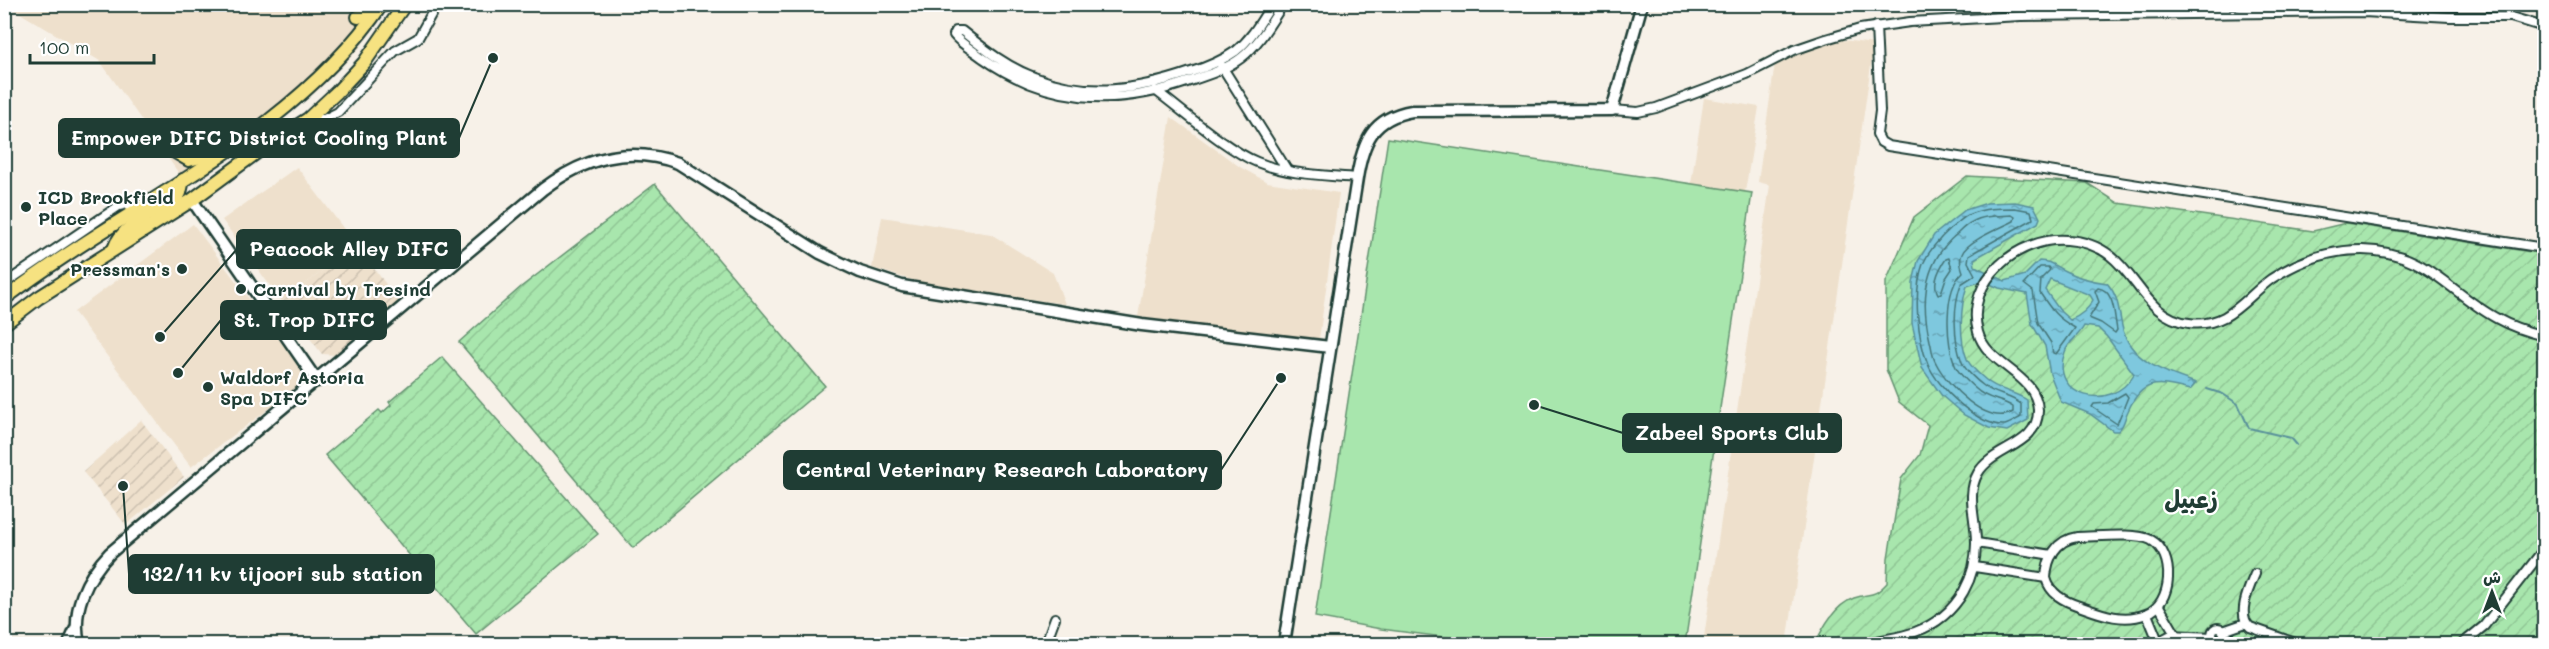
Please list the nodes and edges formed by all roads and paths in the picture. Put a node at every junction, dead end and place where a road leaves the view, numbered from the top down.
1 (405, 4) edge
2 (437, 4) edge
3 (1272, 4) edge
4 (1283, 4) edge
5 (1642, 4) edge
6 (2023, 4) edge
7 (2139, 4) edge
8 (2156, 4) edge
9 (381, 5) edge
10 (2137, 14) junction
11 (2156, 14) junction
12 (2021, 16) junction
13 (358, 18) dead end
14 (1876, 26) junction
15 (2544, 27) edge
16 (1245, 49) junction
17 (1221, 65) junction
18 (1149, 84) junction
19 (1157, 92) junction
20 (1612, 110) junction
21 (308, 119) junction
22 (172, 150) dead end
23 (223, 152) junction
24 (1287, 170) junction
25 (1357, 178) junction
26 (183, 180) junction
27 (192, 200) junction
28 (142, 207) junction
29 (2544, 248) edge
30 (113, 251) junction
31 (4, 284) edge
32 (4, 299) edge
33 (4, 324) edge
34 (2544, 336) edge
35 (1330, 347) junction
36 (317, 381) junction
37 (1977, 543) junction
38 (2544, 549) edge
39 (2052, 555) junction
40 (1975, 567) junction
41 (2255, 574) dead end
42 (2046, 578) junction
43 (2158, 606) junction
44 (2147, 614) junction
45 (1054, 618) dead end
46 (2246, 623) junction
47 (77, 625) junction
48 (2176, 635) junction
49 (1048, 636) dead end
50 (2156, 643) edge
51 (69, 645) edge
52 (79, 645) edge
53 (1284, 645) edge
54 (1865, 645) edge
55 (2298, 645) edge
56 (2462, 645) edge

1 - 21 main road
2 - 21 street
3 - 16 street
4 - 16 street
5 - 20 street
6 - 12 street
7 - 10 street
8 - 11 street
9 - 13 main road
9 - 23 main road
10 - 11 street
10 - 12 street
11 - 15 street
12 - 14 street
14 - 20 street
14 - 29 street
16 - 17 street
17 - 18 street
17 - 19 street
17 - 24 street
18 - 19 street
18 - 19 street
19 - 24 street
20 - 25 street
21 - 27 main road
22 - 23 main road
23 - 26 main road
24 - 25 street
25 - 35 street
26 - 28 main road
26 - 30 main road
27 - 30 main road
27 - 36 street
28 - 31 street
28 - 32 main road
30 - 33 main road
34 - 37 street
35 - 36 street
35 - 53 street
36 - 47 street
37 - 39 street
37 - 40 street
38 - 56 street
39 - 42 street
39 - 43 street
40 - 42 street
40 - 54 street
41 - 46 street
42 - 44 street
43 - 44 street
43 - 48 street
44 - 50 street
45 - 49 street
46 - 48 street
46 - 55 street
47 - 51 street
47 - 52 street
48 - 50 street

